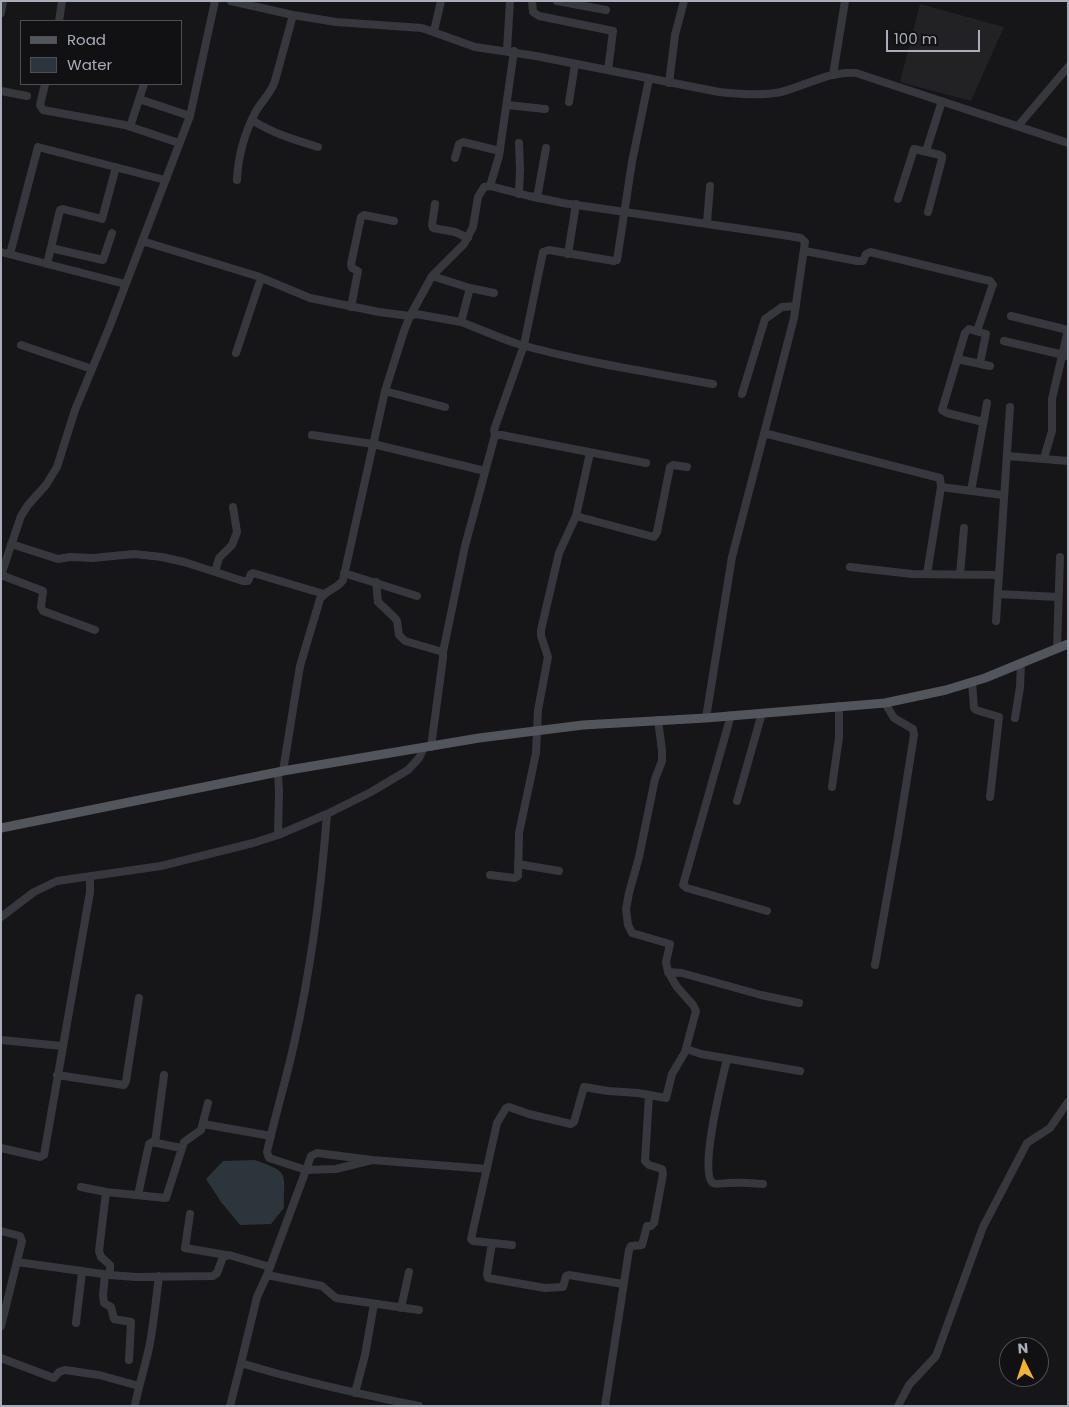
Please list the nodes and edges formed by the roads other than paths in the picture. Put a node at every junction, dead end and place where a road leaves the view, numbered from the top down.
1 (3, 1) edge
2 (62, 1) edge
3 (215, 1) edge
4 (231, 1) edge
5 (441, 1) edge
6 (510, 1) edge
7 (532, 1) edge
8 (557, 1) edge
9 (684, 1) edge
10 (845, 1) edge
11 (606, 10) dead end
12 (1, 13) edge
13 (293, 15) junction
14 (59, 20) edge
15 (434, 31) junction
16 (510, 51) junction
17 (576, 64) junction
18 (1068, 68) edge
19 (608, 70) junction
20 (833, 75) junction
21 (649, 79) junction
22 (669, 83) junction
23 (45, 85) edge
24 (144, 85) edge
25 (1, 91) edge
26 (27, 96) dead end
27 (139, 99) junction
28 (942, 101) junction
29 (569, 102) dead end
30 (506, 105) junction
31 (545, 109) dead end
32 (190, 116) junction
33 (252, 120) junction
34 (1018, 126) junction
35 (130, 127) junction
36 (179, 143) junction
37 (519, 143) dead end
38 (1068, 143) edge
39 (318, 147) dead end
40 (546, 148) dead end
41 (500, 151) junction
42 (926, 151) junction
43 (455, 158) dead end
44 (116, 167) junction
45 (165, 180) junction
46 (238, 180) dead end
47 (490, 186) junction
48 (710, 186) dead end
49 (519, 194) junction
50 (537, 198) junction
51 (898, 199) dead end
52 (435, 204) dead end
53 (576, 204) junction
54 (626, 212) junction
55 (928, 212) dead end
56 (394, 222) dead end
57 (707, 223) junction
58 (112, 233) dead end
59 (468, 238) junction
60 (142, 241) junction
61 (51, 248) junction
62 (805, 251) junction
63 (1, 252) edge
64 (10, 254) junction
65 (568, 254) junction
66 (47, 264) junction
67 (432, 276) junction
68 (261, 278) junction
69 (125, 284) junction
70 (470, 288) junction
71 (494, 293) dead end
72 (796, 306) junction
73 (351, 307) junction
74 (410, 316) junction
75 (1011, 316) dead end
76 (461, 322) junction
77 (1068, 330) edge
78 (977, 331) junction
79 (1004, 341) dead end
80 (21, 345) dead end
81 (524, 345) junction
82 (236, 353) dead end
83 (1065, 355) edge
84 (957, 359) junction
85 (980, 363) junction
86 (990, 366) dead end
87 (92, 368) junction
88 (713, 384) dead end
89 (385, 391) junction
90 (742, 394) dead end
91 (987, 404) dead end
92 (445, 407) dead end
93 (1010, 407) dead end
94 (983, 422) junction
95 (764, 433) junction
96 (312, 435) dead end
97 (495, 435) junction
98 (373, 444) junction
99 (590, 452) junction
100 (1007, 456) junction
101 (1044, 458) junction
102 (1068, 461) edge
103 (646, 463) dead end
104 (687, 467) dead end
105 (485, 471) junction
106 (941, 487) junction
107 (971, 491) junction
108 (1004, 495) junction
109 (233, 507) dead end
110 (576, 516) junction
111 (964, 528) dead end
112 (11, 544) junction
113 (4, 558) edge
114 (1060, 558) dead end
115 (850, 567) dead end
116 (215, 572) junction
117 (344, 573) junction
118 (927, 574) junction
119 (1, 575) edge
120 (960, 575) junction
121 (999, 575) junction
122 (376, 582) junction
123 (324, 594) junction
124 (998, 594) junction
125 (417, 596) dead end
126 (1058, 597) junction
127 (996, 621) dead end
128 (95, 630) dead end
129 (1068, 644) edge
130 (1057, 649) junction
131 (443, 652) junction
132 (1021, 663) junction
133 (972, 682) junction
134 (886, 703) junction
135 (839, 706) junction
136 (762, 712) junction
137 (731, 715) junction
138 (706, 718) junction
139 (1015, 718) dead end
140 (658, 720) junction
141 (538, 730) junction
142 (427, 747) junction
143 (280, 772) junction
144 (832, 787) dead end
145 (990, 797) dead end
146 (737, 801) dead end
147 (327, 814) junction
148 (1, 828) edge
149 (278, 835) junction
150 (518, 864) junction
151 (559, 871) dead end
152 (490, 875) dead end
153 (90, 876) junction
154 (767, 912) dead end
155 (1, 917) edge
156 (874, 965) dead end
157 (668, 972) junction
158 (139, 998) dead end
159 (799, 1003) dead end
160 (1, 1040) edge
161 (62, 1046) junction
162 (686, 1049) junction
163 (726, 1059) junction
164 (800, 1071) dead end
165 (57, 1074) junction
166 (164, 1075) dead end
167 (650, 1095) junction
168 (1068, 1102) edge
169 (208, 1103) dead end
170 (204, 1124) junction
171 (270, 1136) junction
172 (154, 1143) junction
173 (1, 1148) edge
174 (181, 1148) junction
175 (372, 1160) junction
176 (487, 1169) junction
177 (306, 1170) junction
178 (763, 1184) dead end
179 (81, 1187) dead end
180 (106, 1192) junction
181 (138, 1195) junction
182 (190, 1214) dead end
183 (1, 1231) edge
184 (492, 1243) junction
185 (512, 1245) dead end
186 (226, 1255) junction
187 (17, 1262) junction
188 (270, 1267) junction
189 (82, 1272) junction
190 (409, 1272) dead end
191 (107, 1275) junction
192 (267, 1275) junction
193 (159, 1276) junction
194 (624, 1284) junction
195 (374, 1304) junction
196 (401, 1308) junction
197 (419, 1310) dead end
198 (76, 1323) dead end
199 (1, 1326) edge
200 (1, 1358) edge
201 (129, 1360) dead end
202 (241, 1363) junction
203 (138, 1386) junction
204 (355, 1393) junction
205 (136, 1405) edge
206 (230, 1406) edge
207 (419, 1406) edge
208 (605, 1406) edge
209 (898, 1406) edge

1 - 12 street
2 - 14 street
3 - 32 street
4 - 13 street
5 - 15 street
6 - 16 street
7 - 19 street
8 - 11 street
9 - 22 street
10 - 20 street
13 - 15 street
13 - 33 street
15 - 16 street
16 - 17 street
16 - 30 street
17 - 19 street
17 - 29 street
18 - 34 street
19 - 21 street
20 - 22 street
20 - 28 street
21 - 22 street
21 - 54 street
23 - 35 street
24 - 27 street
25 - 26 street
27 - 32 street
27 - 35 street
28 - 34 street
28 - 42 street
30 - 31 street
30 - 41 street
32 - 36 street
33 - 39 street
33 - 46 street
34 - 38 street
35 - 36 street
36 - 45 street
37 - 49 street
40 - 50 street
41 - 43 street
41 - 47 street
42 - 51 street
42 - 55 street
44 - 45 street
44 - 61 street
44 - 64 street
45 - 60 street
47 - 49 street
47 - 59 street
48 - 57 street
49 - 50 street
50 - 53 street
52 - 59 street
53 - 54 street
53 - 65 street
54 - 57 street
54 - 65 street
56 - 73 street
57 - 62 street
58 - 61 street
59 - 67 street
60 - 68 street
60 - 69 street
61 - 66 street
62 - 72 street
62 - 78 street
63 - 64 street
64 - 66 street
65 - 81 street
66 - 69 street
67 - 70 street
67 - 74 street
68 - 73 street
68 - 82 street
69 - 87 street
70 - 71 street
70 - 76 street
72 - 90 street
72 - 95 street
73 - 74 street
74 - 76 street
74 - 89 street
75 - 77 street
76 - 81 street
77 - 83 street
78 - 84 street
78 - 85 street
79 - 83 street
80 - 87 street
81 - 88 street
81 - 97 street
83 - 101 street
84 - 85 street
84 - 94 street
85 - 86 street
87 - 112 street
89 - 92 street
89 - 98 street
91 - 94 street
93 - 100 street
94 - 107 street
95 - 106 street
95 - 138 street
96 - 98 street
97 - 99 street
97 - 105 street
98 - 105 street
98 - 117 street
99 - 103 street
99 - 110 street
100 - 101 street
100 - 108 street
101 - 102 street
104 - 110 street
105 - 131 street
106 - 107 street
106 - 118 street
107 - 108 street
108 - 121 street
109 - 116 street
110 - 141 street
111 - 120 street
112 - 113 street
112 - 116 street
113 - 119 street
114 - 126 street
115 - 118 street
116 - 123 street
117 - 122 street
117 - 123 street
118 - 120 street
119 - 128 street
120 - 121 street
121 - 124 street
122 - 125 street
122 - 131 street
123 - 143 street
124 - 126 street
124 - 127 street
126 - 130 street
129 - 130 main road
130 - 132 main road
131 - 142 street
132 - 133 main road
132 - 139 street
133 - 134 main road
133 - 145 street
134 - 135 main road
134 - 156 street
135 - 136 main road
135 - 144 street
136 - 137 main road
136 - 146 street
137 - 138 main road
137 - 154 street
138 - 140 main road
140 - 141 main road
140 - 157 street
141 - 142 main road
141 - 150 street
142 - 143 main road
142 - 147 street
143 - 148 main road
143 - 149 street
147 - 149 street
147 - 171 street
149 - 153 street
150 - 151 street
150 - 152 street
153 - 155 street
153 - 161 street
157 - 159 street
157 - 162 street
158 - 165 street
160 - 161 street
161 - 165 street
162 - 163 street
162 - 167 street
163 - 164 street
163 - 178 street
165 - 173 street
166 - 172 street
167 - 176 street
167 - 194 street
168 - 209 street
169 - 170 street
170 - 171 street
170 - 174 street
171 - 177 street
172 - 174 street
172 - 181 street
174 - 181 street
175 - 176 street
175 - 177 street
175 - 177 street
176 - 184 street
177 - 188 street
179 - 180 street
180 - 181 street
180 - 191 street
182 - 186 street
183 - 187 street
184 - 185 street
184 - 194 street
186 - 188 street
186 - 193 street
187 - 189 street
187 - 199 street
188 - 192 street
189 - 191 street
189 - 198 street
190 - 196 street
191 - 193 street
191 - 201 street
192 - 195 street
192 - 202 street
193 - 203 street
194 - 208 street
195 - 196 street
195 - 204 street
196 - 197 street
200 - 203 street
202 - 204 street
202 - 206 street
203 - 205 street
204 - 207 street

